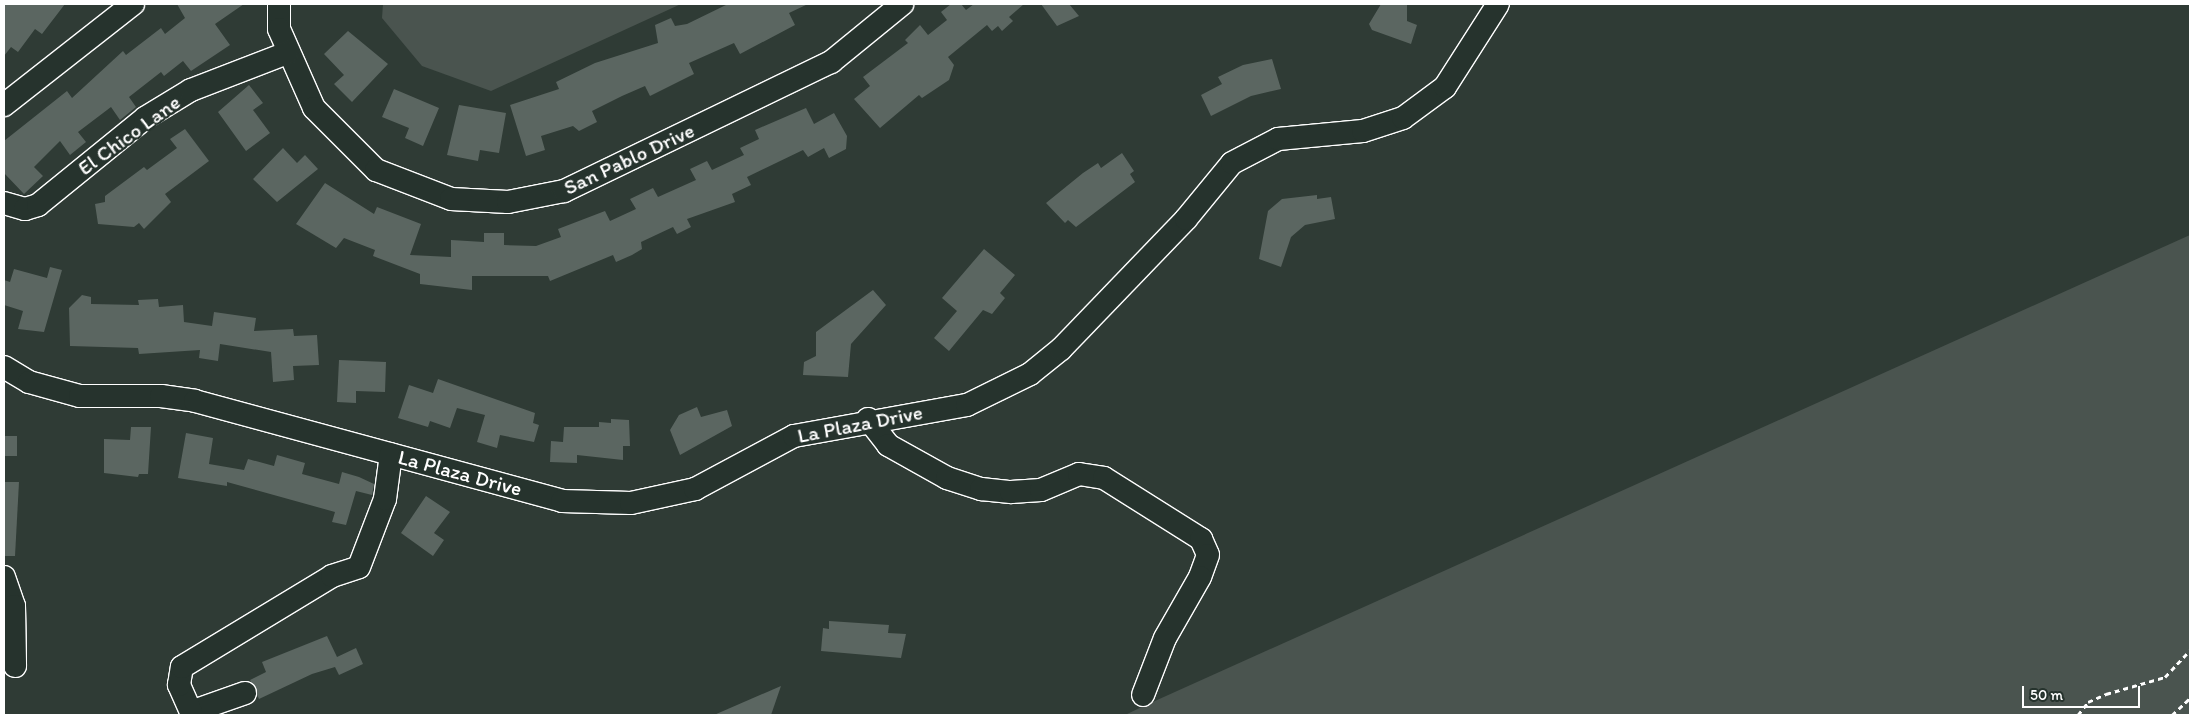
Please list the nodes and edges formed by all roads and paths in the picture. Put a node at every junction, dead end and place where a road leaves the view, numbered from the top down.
1 (133, 4) edge
2 (279, 4) edge
3 (902, 4) edge
4 (1498, 4) edge
5 (287, 53) junction
6 (4, 105) edge
7 (4, 203) edge
8 (4, 367) edge
9 (868, 419) junction
10 (391, 454) junction
11 (4, 577) edge
12 (2190, 650) edge
13 (15, 666) dead end
14 (245, 693) dead end
15 (1143, 696) dead end
16 (2190, 698) edge
17 (204, 713) edge
18 (2078, 715) edge
19 (2172, 715) edge

1 - 6 street
2 - 5 street, San Pablo Drive
3 - 5 street, San Pablo Drive
4 - 9 street, La Plaza Drive
5 - 7 street, El Chico Lane
8 - 10 street, La Plaza Drive
9 - 10 street, La Plaza Drive
9 - 15 street
10 - 17 street
11 - 13 street
12 - 18 path
14 - 17 street
16 - 19 path

